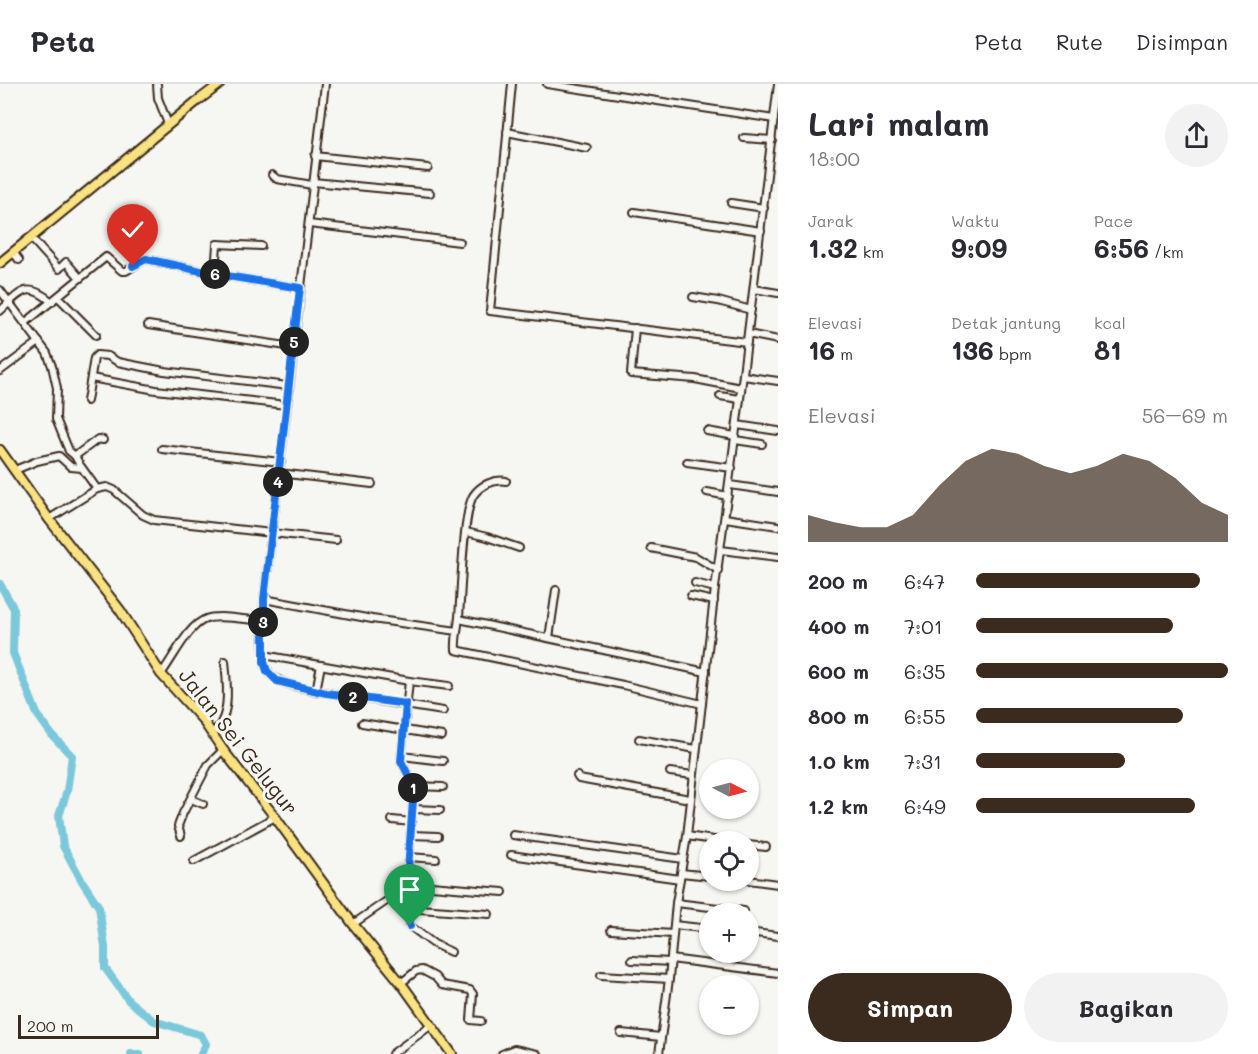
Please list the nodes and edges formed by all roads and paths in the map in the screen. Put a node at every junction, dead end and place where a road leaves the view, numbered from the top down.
1 (157, 84) edge
2 (220, 84) edge
3 (325, 84) edge
4 (512, 84) edge
5 (547, 84) edge
6 (778, 84) edge
7 (774, 119) junction
8 (168, 124) junction
9 (507, 132) junction
10 (744, 138) dead end
11 (772, 140) junction
12 (587, 148) dead end
13 (315, 156) junction
14 (769, 158) junction
15 (778, 159) edge
16 (428, 168) dead end
17 (272, 175) dead end
18 (312, 184) junction
19 (430, 193) dead end
20 (731, 203) dead end
21 (764, 208) junction
22 (634, 212) dead end
23 (309, 224) junction
24 (761, 231) junction
25 (31, 238) junction
26 (460, 242) dead end
27 (261, 246) dead end
28 (13, 252) junction
29 (20, 260) dead end
30 (0, 263) edge
31 (215, 274) junction
32 (80, 278) junction
33 (300, 288) junction
34 (754, 289) junction
35 (0, 290) edge
36 (778, 293) edge
37 (693, 297) dead end
38 (55, 300) junction
39 (10, 302) junction
40 (751, 310) junction
41 (0, 311) edge
42 (25, 323) junction
43 (148, 325) dead end
44 (635, 328) junction
45 (748, 334) junction
46 (96, 336) dead end
47 (778, 340) edge
48 (39, 342) junction
49 (747, 342) junction
50 (293, 347) junction
51 (0, 371) edge
52 (743, 376) junction
53 (91, 378) junction
54 (778, 381) edge
55 (288, 386) junction
56 (741, 388) junction
57 (720, 396) dead end
58 (740, 399) junction
59 (87, 401) dead end
60 (286, 405) junction
61 (737, 425) junction
62 (778, 431) edge
63 (707, 432) dead end
64 (735, 438) junction
65 (104, 440) dead end
66 (762, 444) dead end
67 (162, 449) dead end
68 (0, 450) edge
69 (75, 456) junction
70 (281, 462) junction
71 (687, 462) dead end
72 (81, 467) junction
73 (732, 468) junction
74 (15, 470) junction
75 (279, 473) junction
76 (506, 481) dead end
77 (372, 484) dead end
78 (730, 484) junction
79 (97, 489) junction
80 (707, 492) dead end
81 (778, 492) edge
82 (728, 496) junction
83 (725, 518) junction
84 (49, 519) junction
85 (778, 526) edge
86 (466, 532) junction
87 (272, 534) junction
88 (336, 540) dead end
89 (519, 548) dead end
90 (651, 548) dead end
91 (721, 549) junction
92 (778, 557) edge
93 (718, 570) junction
94 (695, 583) dead end
95 (715, 588) junction
96 (556, 590) dead end
97 (692, 596) dead end
98 (264, 599) junction
99 (714, 601) junction
100 (459, 619) junction
101 (262, 621) junction
102 (457, 631) junction
103 (549, 638) junction
104 (264, 655) junction
105 (225, 661) dead end
106 (321, 665) junction
107 (706, 672) junction
108 (161, 674) junction
109 (409, 681) junction
110 (449, 686) dead end
111 (316, 691) junction
112 (406, 704) junction
113 (702, 704) junction
114 (443, 711) dead end
115 (362, 723) dead end
116 (404, 730) junction
117 (212, 733) junction
118 (441, 736) dead end
119 (639, 739) dead end
120 (696, 749) junction
121 (223, 750) junction
122 (402, 756) junction
123 (443, 761) dead end
124 (670, 772) dead end
125 (693, 775) junction
126 (577, 776) dead end
127 (414, 786) junction
128 (443, 787) dead end
129 (191, 799) junction
130 (690, 800) junction
131 (203, 804) dead end
132 (412, 809) junction
133 (440, 810) dead end
134 (275, 817) junction
135 (392, 820) dead end
136 (412, 822) junction
137 (411, 835) junction
138 (513, 835) dead end
139 (181, 836) dead end
140 (438, 836) dead end
141 (687, 836) junction
142 (699, 838) edge
143 (759, 846) edge
144 (766, 847) dead end
145 (511, 855) dead end
146 (409, 857) junction
147 (436, 859) dead end
148 (683, 859) junction
149 (194, 861) dead end
150 (681, 876) junction
151 (699, 876) edge
152 (759, 881) edge
153 (778, 884) edge
154 (405, 886) junction
155 (503, 892) dead end
156 (395, 895) junction
157 (676, 903) junction
158 (699, 905) edge
159 (406, 908) junction
160 (489, 914) dead end
161 (353, 924) junction
162 (674, 925) junction
163 (699, 928) edge
164 (610, 930) dead end
165 (759, 933) edge
166 (673, 934) junction
167 (778, 936) edge
168 (451, 952) dead end
169 (632, 960) dead end
170 (671, 960) junction
171 (778, 973) edge
172 (601, 975) dead end
173 (669, 979) junction
174 (401, 983) junction
175 (481, 1021) dead end
176 (430, 1026) junction
177 (621, 1033) dead end
178 (661, 1037) junction
179 (529, 1053) edge
180 (392, 1054) edge
181 (452, 1054) edge
182 (502, 1054) edge
183 (537, 1054) edge
184 (658, 1054) edge

1 - 8 street
2 - 8 main road
3 - 13 street
4 - 9 street
5 - 7 street
6 - 7 street
7 - 11 street
8 - 25 main road
9 - 12 street
9 - 44 street
10 - 11 street
11 - 14 street
13 - 16 street
13 - 18 street
14 - 15 street
14 - 21 street
17 - 18 street
18 - 19 street
18 - 23 street
20 - 21 street
21 - 24 street
22 - 24 street
23 - 26 street
23 - 33 street
24 - 34 street
25 - 28 main road
25 - 32 street
27 - 31 street
28 - 29 street
28 - 30 main road
31 - 32 street
31 - 33 street
32 - 38 street
33 - 50 street
34 - 36 street
34 - 40 street
35 - 39 street
37 - 40 street
38 - 39 street
38 - 42 street
38 - 46 street
39 - 41 street
39 - 42 street
40 - 45 street
42 - 48 street
43 - 50 street
44 - 49 street
44 - 56 street
45 - 47 street
45 - 49 street
48 - 51 street
48 - 69 street
49 - 52 street
50 - 55 street
52 - 54 street
52 - 56 street
53 - 55 street
53 - 59 street
53 - 60 street
55 - 60 street
56 - 58 street
57 - 58 street
58 - 61 street
60 - 70 street
61 - 62 street
61 - 64 street
63 - 64 street
64 - 66 street
64 - 73 street
65 - 69 street
67 - 70 street
68 - 74 main road, Jalan Sei Gelugur
69 - 72 street
70 - 75 street
71 - 73 street
72 - 74 street
72 - 79 street
73 - 78 street
74 - 84 main road, Jalan Sei Gelugur
75 - 77 street
75 - 87 street
76 - 86 street
78 - 81 street
78 - 82 street
79 - 84 street
79 - 87 street
80 - 82 street
82 - 83 street
83 - 85 street
83 - 91 street
84 - 108 main road, Jalan Sei Gelugur
86 - 89 street
86 - 100 street
87 - 88 street
87 - 98 street
90 - 93 street
91 - 92 street
91 - 93 street
93 - 95 street
94 - 95 street
95 - 99 street
96 - 103 street
97 - 99 street
98 - 101 street
98 - 102 street
99 - 107 street
100 - 102 street
100 - 103 street
101 - 104 street
101 - 108 street
102 - 113 street
103 - 107 street
104 - 106 street
104 - 111 street
105 - 117 street
106 - 109 street
106 - 111 street
107 - 113 street
108 - 117 main road, Jalan Sei Gelugur
109 - 110 street
109 - 112 street
111 - 112 street
112 - 114 street
112 - 116 street
113 - 120 street
115 - 116 street
116 - 118 street
116 - 122 street
117 - 121 main road, Jalan Sei Gelugur
119 - 120 street
120 - 125 street
121 - 129 street
121 - 134 main road, Jalan Sei Gelugur
122 - 123 street
122 - 127 street
124 - 125 street
125 - 130 street
126 - 130 street
127 - 128 street
127 - 132 street
129 - 131 street
129 - 139 street
130 - 141 street
132 - 133 street
132 - 136 street
134 - 149 street
134 - 161 main road, Jalan Sei Gelugur
135 - 136 street
136 - 137 street
137 - 140 street
137 - 146 street
138 - 148 street
141 - 142 street
141 - 148 street
143 - 144 street
145 - 150 street
146 - 147 street
146 - 154 street
148 - 150 street
150 - 151 street
150 - 157 street
152 - 153 street
154 - 155 street
154 - 156 street
154 - 159 street
156 - 159 street
156 - 161 street
157 - 158 street
157 - 162 street
159 - 160 street
159 - 168 street
161 - 174 main road, Jalan Sei Gelugur
162 - 163 street
162 - 166 street
164 - 166 street
165 - 167 street
166 - 170 street
169 - 170 street
170 - 171 street
170 - 173 street
172 - 173 street
173 - 178 street
174 - 175 street
174 - 176 main road, Jalan Sei Gelugur
176 - 180 street
176 - 181 main road, Jalan Sei Gelugur
177 - 178 street
178 - 184 street
179 - 182 street
179 - 183 street

